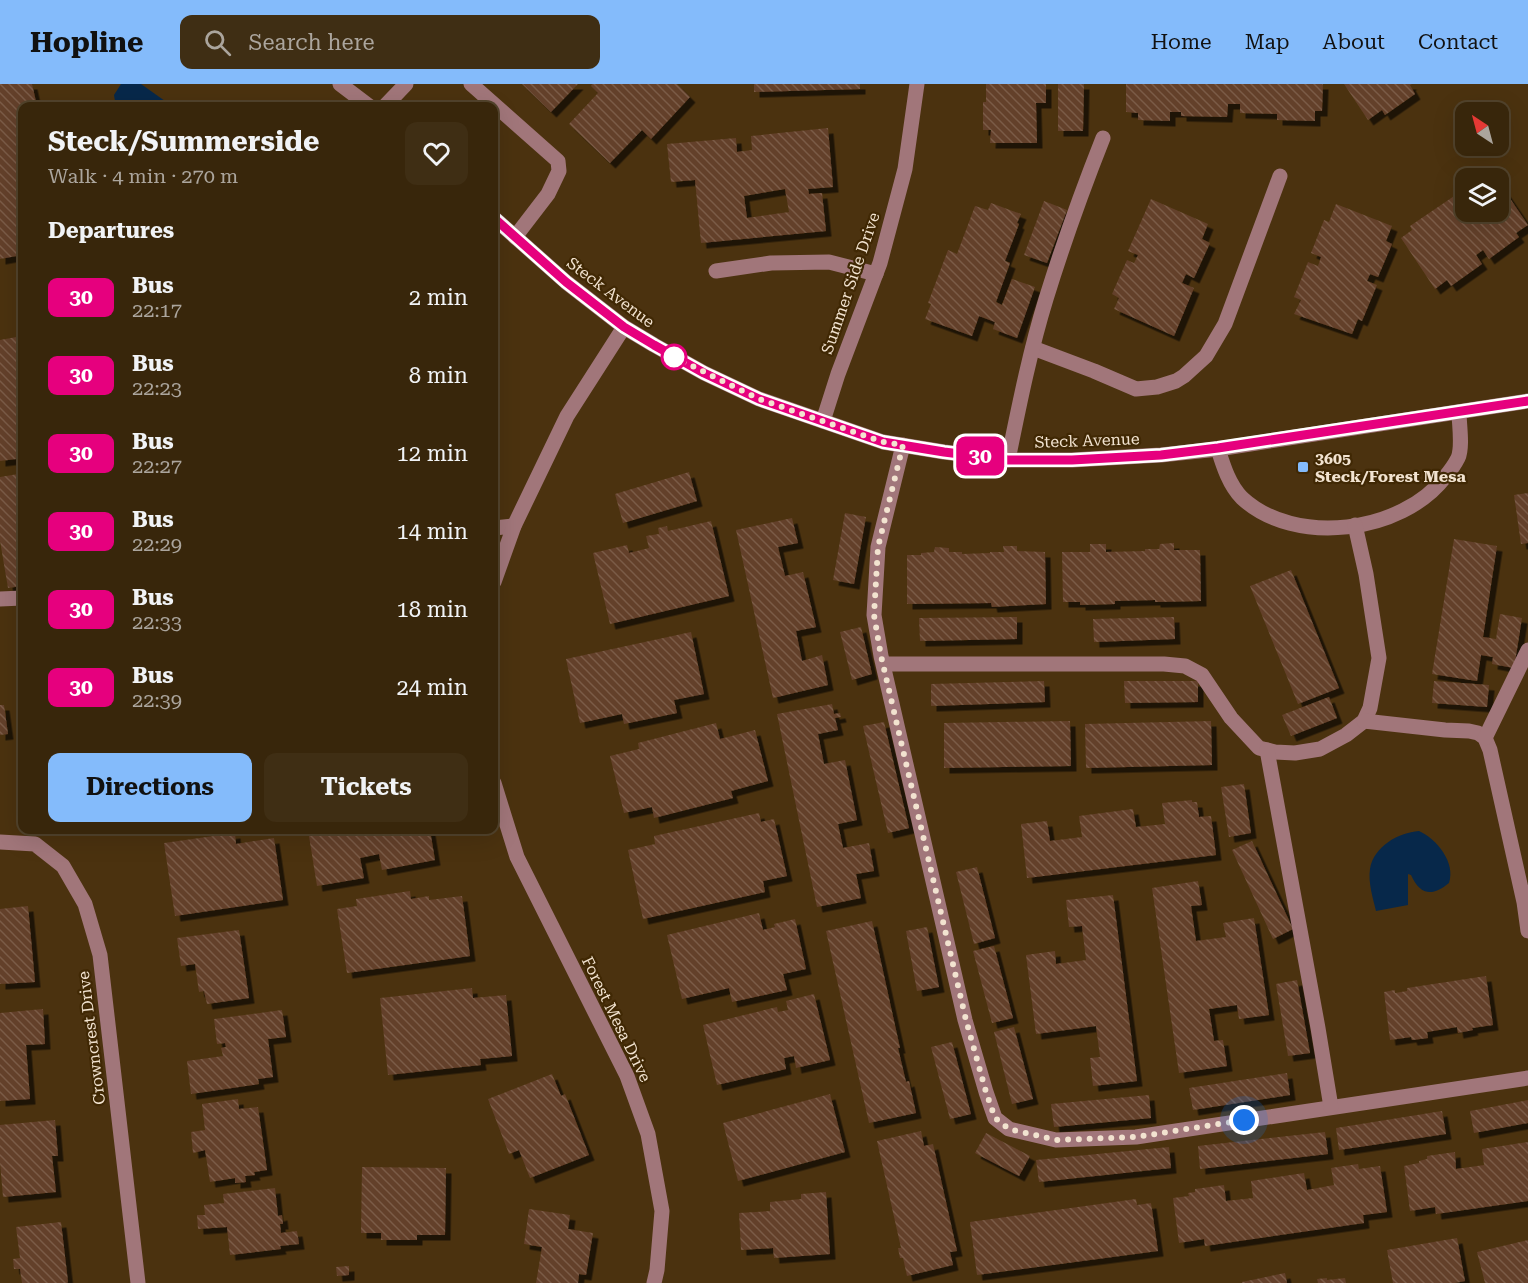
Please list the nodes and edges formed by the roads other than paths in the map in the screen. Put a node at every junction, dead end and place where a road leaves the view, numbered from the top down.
1 (340, 84) edge
2 (406, 84) edge
3 (471, 84) edge
4 (917, 84) edge
5 (364, 102) edge
6 (389, 102) edge
7 (491, 102) edge
8 (498, 108) edge
9 (1103, 138) dead end
10 (1280, 176) dead end
11 (498, 222) edge
12 (515, 237) junction
13 (716, 270) dead end
14 (876, 274) junction
15 (624, 327) junction
16 (1033, 348) junction
17 (1528, 401) edge
18 (1459, 412) junction
19 (823, 421) junction
20 (903, 445) junction
21 (1218, 448) junction
22 (1008, 460) junction
23 (1355, 525) junction
24 (514, 526) junction
25 (498, 528) edge
26 (498, 571) edge
27 (18, 598) edge
28 (0, 599) edge
29 (1528, 650) edge
30 (884, 664) junction
31 (1364, 721) junction
32 (1485, 738) junction
33 (1267, 750) junction
34 (498, 796) edge
35 (0, 842) edge
36 (1528, 931) edge
37 (1528, 1078) edge
38 (1331, 1107) junction
39 (138, 1283) edge
40 (654, 1283) edge

1 - 5 street
2 - 6 street
3 - 7 street
4 - 14 street, Summer Side Drive
8 - 12 street
9 - 16 street
10 - 16 street
11 - 12 street, Steck Avenue
12 - 15 street, Steck Avenue
13 - 14 street
14 - 19 street, Summer Side Drive
15 - 19 street, Steck Avenue
15 - 24 street
16 - 22 street
17 - 18 street, Steck Avenue
18 - 21 street, Steck Avenue
18 - 23 street
19 - 20 street, Steck Avenue
20 - 22 street, Steck Avenue
20 - 30 street
21 - 22 street, Steck Avenue
21 - 23 street
23 - 31 street
24 - 25 street
24 - 26 street
27 - 28 street
29 - 32 street
30 - 33 street
30 - 38 street
31 - 32 street
31 - 33 street
32 - 36 street
33 - 38 street
34 - 40 street, Forest Mesa Drive
35 - 39 street, Crowncrest Drive
37 - 38 street

